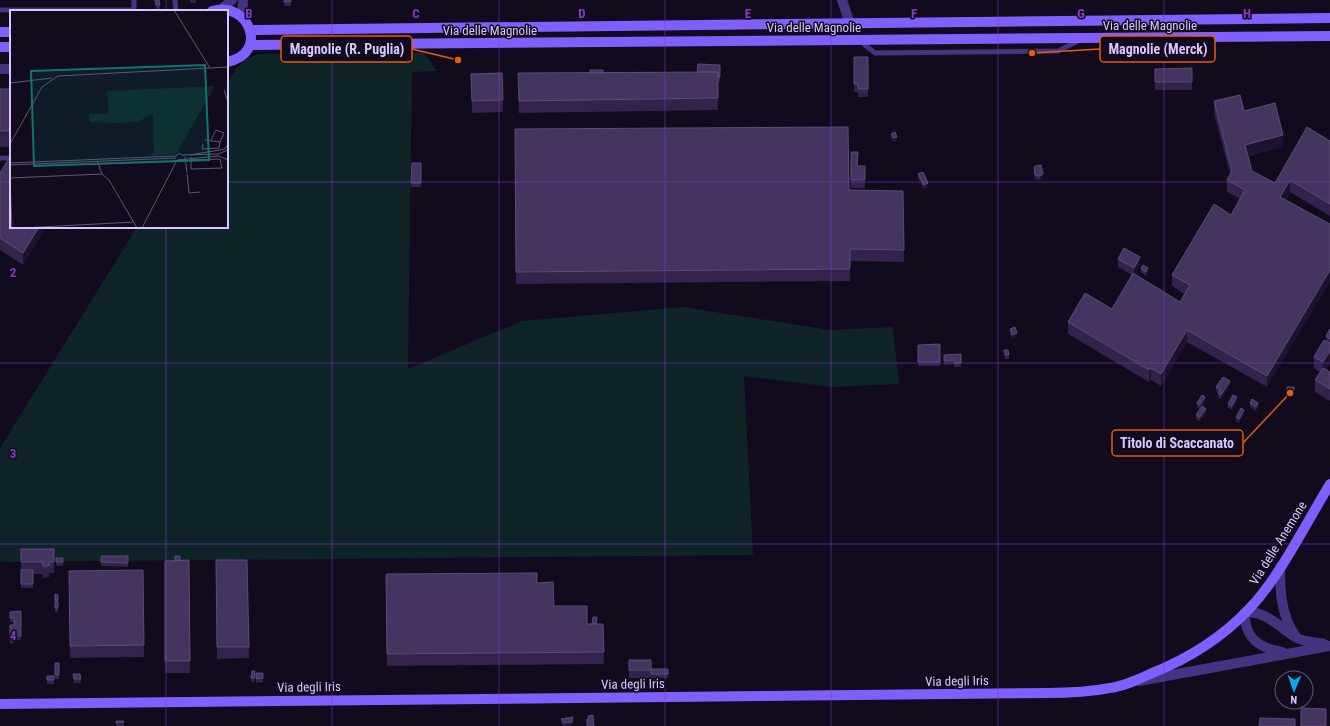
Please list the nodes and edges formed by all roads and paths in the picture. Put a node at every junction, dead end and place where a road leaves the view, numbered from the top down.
1 (134, 0) edge
2 (174, 0) edge
3 (232, 0) edge
4 (243, 0) edge
5 (842, 0) edge
6 (222, 8) junction
7 (0, 10) edge
8 (134, 10) edge
9 (176, 10) edge
10 (215, 10) edge
11 (242, 15) junction
12 (1330, 18) edge
13 (855, 24) junction
14 (251, 30) junction
15 (1330, 36) edge
16 (860, 40) junction
17 (250, 45) junction
18 (228, 62) edge
19 (1330, 484) edge
20 (1280, 567) junction
21 (1245, 613) junction
22 (1298, 639) junction
23 (1330, 645) edge
24 (1285, 653) junction
25 (1126, 684) junction
26 (0, 704) edge

1 - 8 lane
2 - 9 lane
3 - 6 street
4 - 11 street
5 - 13 street
6 - 10 street
6 - 11 street
7 - 8 lane
11 - 14 street
12 - 13 street, Via delle Magnolie
13 - 14 street, Via delle Magnolie
13 - 16 street
14 - 17 street
15 - 16 street, Via delle Magnolie
16 - 17 street, Via delle Magnolie
17 - 18 street
19 - 20 street, Via delle Anemone
20 - 21 street, Via delle Anemone
20 - 22 street
21 - 22 street
21 - 24 street
21 - 25 street, Via degli Iris
22 - 23 street
23 - 24 street
24 - 25 street
25 - 26 street, Via degli Iris

